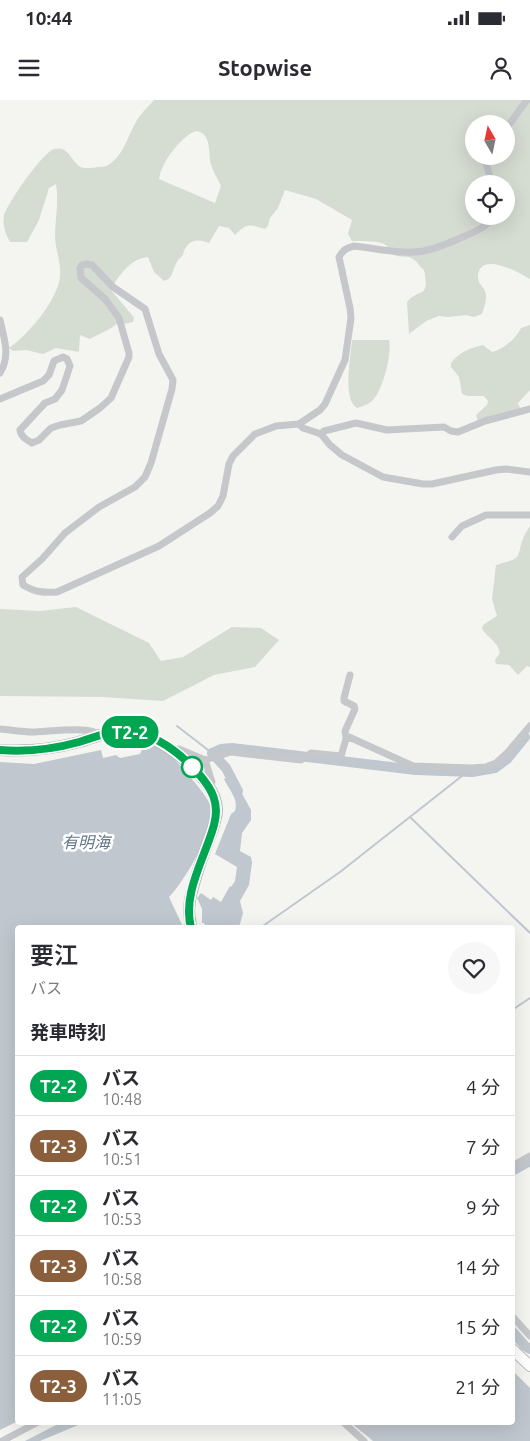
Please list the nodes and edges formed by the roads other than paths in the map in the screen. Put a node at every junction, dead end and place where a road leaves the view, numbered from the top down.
1 (527, 100) edge
2 (515, 117) edge
3 (485, 225) edge
4 (0, 320) edge
5 (0, 373) edge
6 (0, 399) edge
7 (530, 409) edge
8 (299, 424) junction
9 (321, 434) junction
10 (530, 472) edge
11 (530, 515) edge
12 (452, 538) dead end
13 (350, 675) dead end
14 (530, 726) edge
15 (0, 729) edge
16 (100, 735) junction
17 (346, 737) junction
18 (0, 750) edge
19 (172, 750) junction
20 (207, 759) junction
21 (209, 786) junction
22 (191, 925) edge
23 (530, 1156) edge
24 (515, 1164) edge
25 (515, 1319) edge
26 (530, 1336) edge
27 (515, 1352) edge
28 (530, 1366) edge
29 (32, 1425) edge
30 (346, 1425) edge
31 (2, 1441) edge
32 (364, 1441) edge

1 - 2 street
3 - 8 street
4 - 5 street
6 - 8 street
7 - 9 street
8 - 9 street
9 - 10 street
11 - 12 street
13 - 17 street
14 - 17 street
15 - 16 street
16 - 18 highway
16 - 19 highway
17 - 20 street
19 - 20 street
19 - 21 highway
20 - 21 street
21 - 22 highway
23 - 24 street
25 - 26 street
27 - 28 highway
29 - 31 street
30 - 32 street

